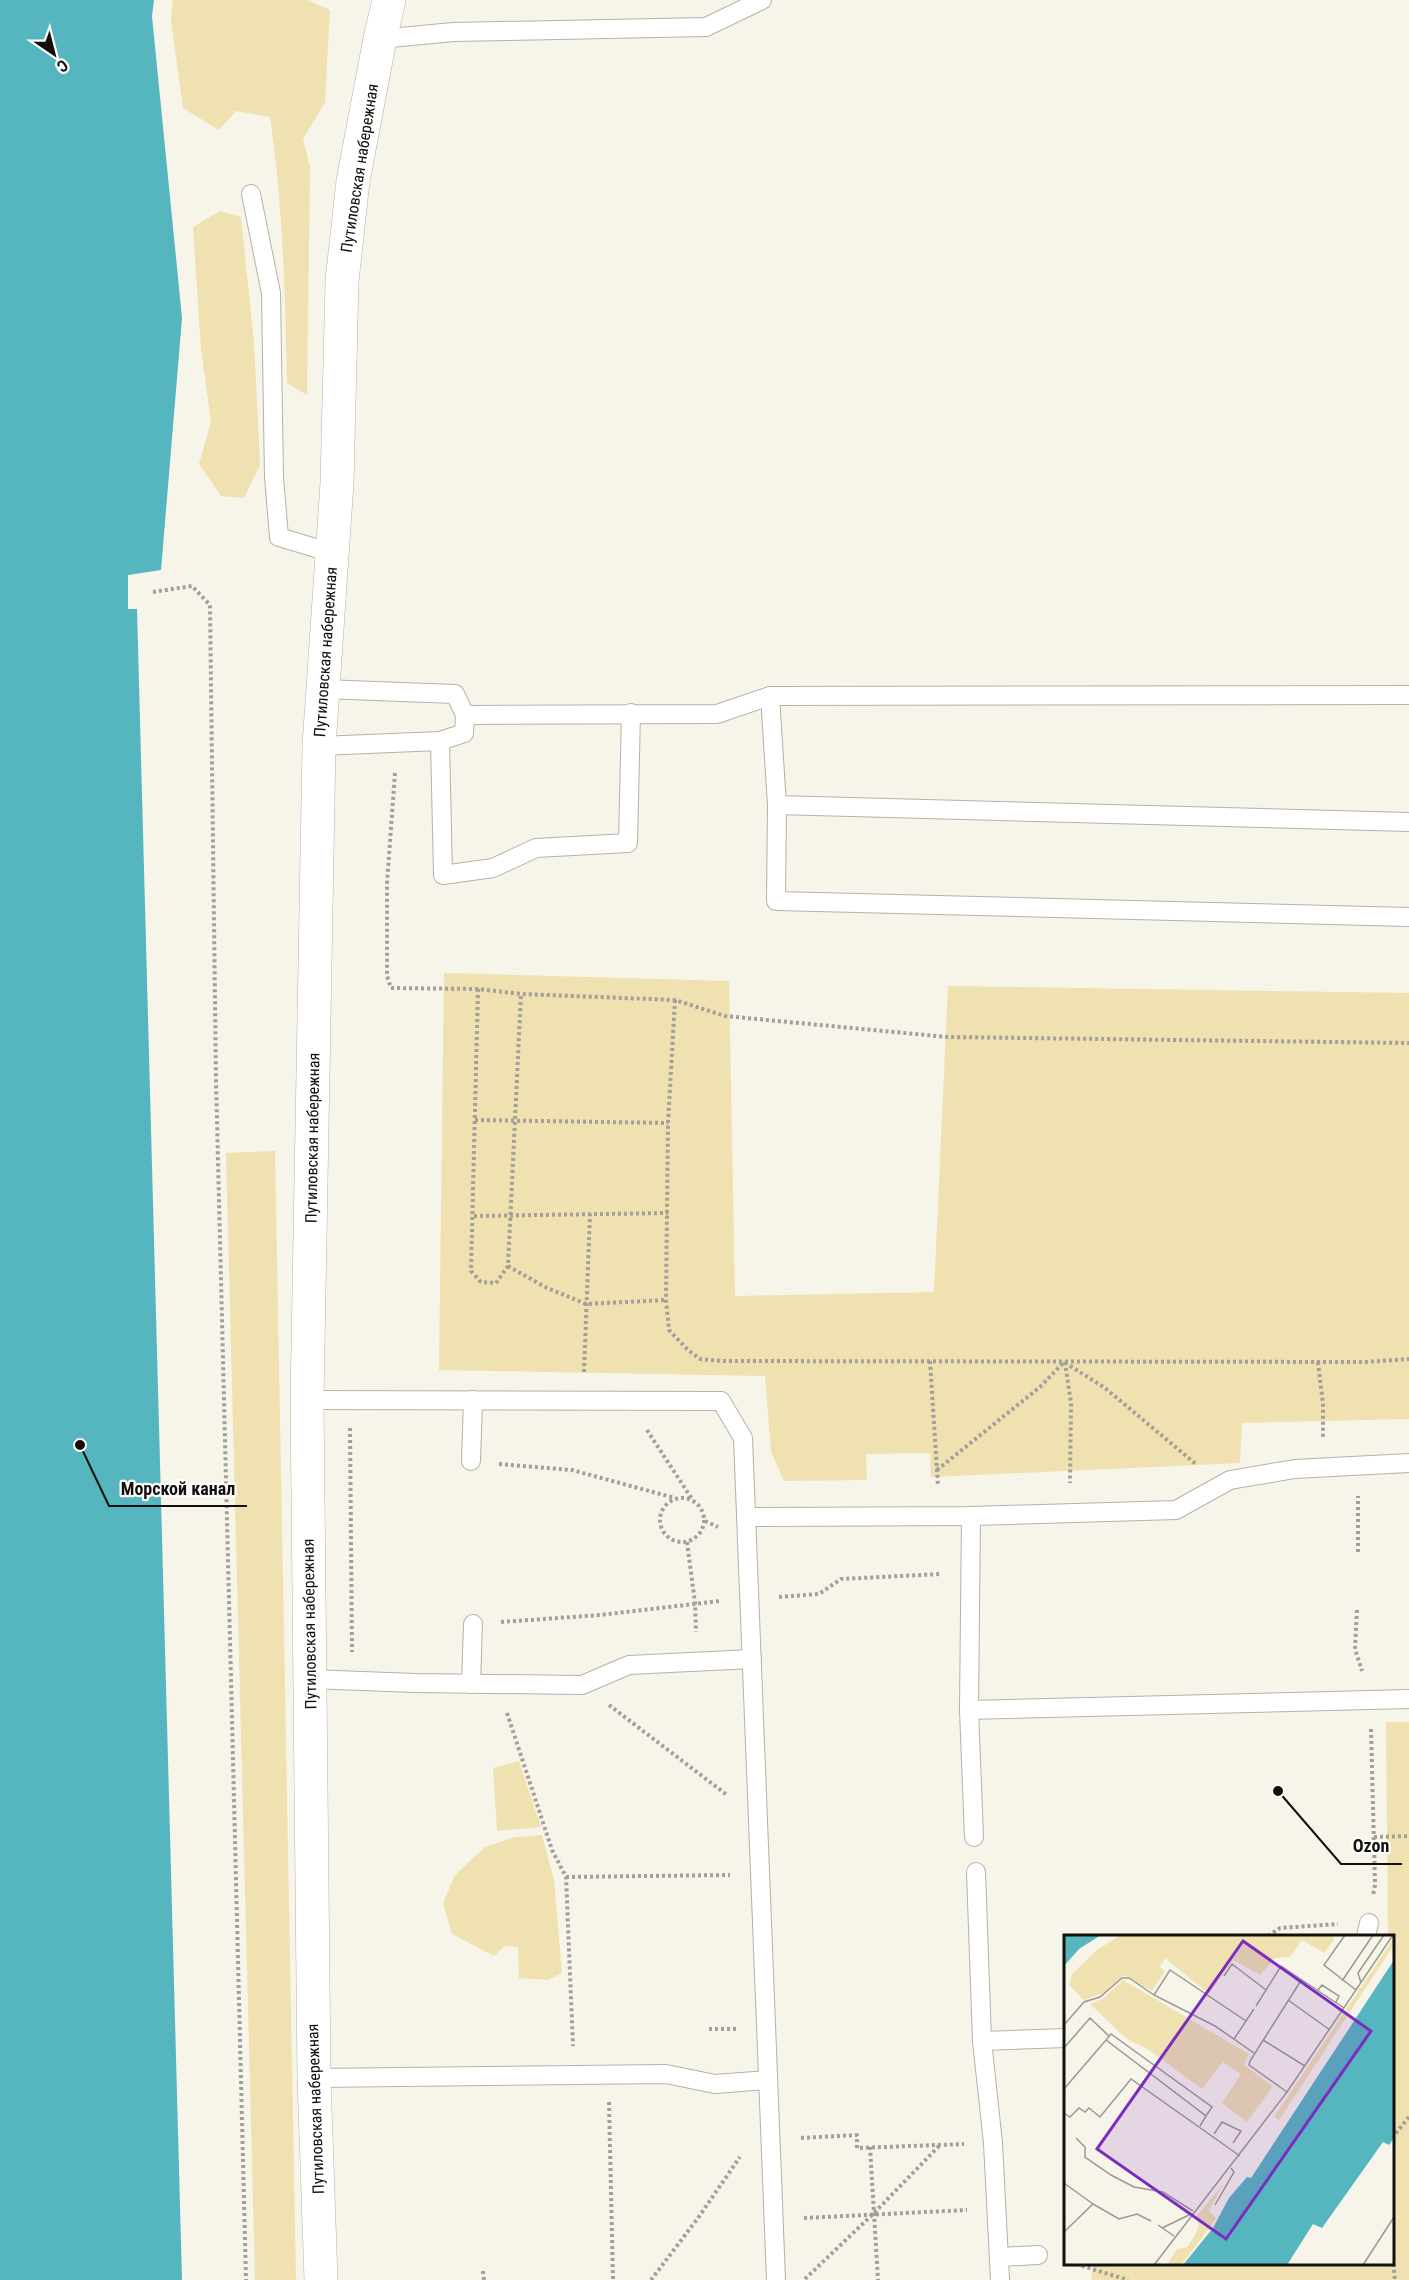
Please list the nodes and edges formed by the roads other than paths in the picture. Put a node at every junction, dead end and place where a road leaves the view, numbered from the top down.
1 (389, 0) edge
2 (762, 0) edge
3 (380, 39) junction
4 (251, 194) dead end
5 (332, 553) junction
6 (323, 689) junction
7 (1409, 694) edge
8 (770, 696) junction
9 (631, 713) junction
10 (465, 715) junction
11 (440, 741) junction
12 (319, 746) junction
13 (777, 805) junction
14 (1409, 822) edge
15 (1409, 917) edge
16 (307, 1400) junction
17 (472, 1400) junction
18 (471, 1461) road end
19 (1409, 1463) edge
20 (971, 1516) junction
21 (746, 1517) junction
22 (473, 1624) road end
23 (752, 1659) junction
24 (309, 1679) junction
25 (471, 1684) junction
26 (1409, 1699) edge
27 (969, 1710) junction
28 (974, 1837) dead end
29 (976, 1872) dead end
30 (1064, 2038) edge
31 (982, 2041) junction
32 (314, 2078) junction
33 (768, 2080) junction
34 (1038, 2255) dead end
35 (1000, 2257) junction
36 (321, 2280) edge
37 (776, 2280) edge
38 (1000, 2280) edge

1 - 3 street, Путиловская набережная
2 - 3 lane
3 - 5 street, Путиловская набережная
4 - 5 lane
5 - 6 street, Путиловская набережная
6 - 10 lane
6 - 12 street, Путиловская набережная
7 - 8 lane
8 - 9 lane
8 - 13 lane
9 - 10 lane
9 - 11 lane
10 - 11 lane
11 - 12 lane
12 - 16 street, Путиловская набережная
13 - 14 lane
13 - 15 lane
16 - 17 lane
16 - 24 street, Путиловская набережная
17 - 18 lane
17 - 21 lane
19 - 20 lane
20 - 21 lane
20 - 27 lane
21 - 23 lane
22 - 25 lane
23 - 25 lane
23 - 33 lane
24 - 25 lane
24 - 32 street, Путиловская набережная
26 - 27 lane
27 - 28 lane
29 - 31 lane
30 - 31 lane
31 - 35 lane
32 - 33 lane
32 - 36 street, Путиловская набережная
33 - 37 lane
34 - 35 lane
35 - 38 lane

